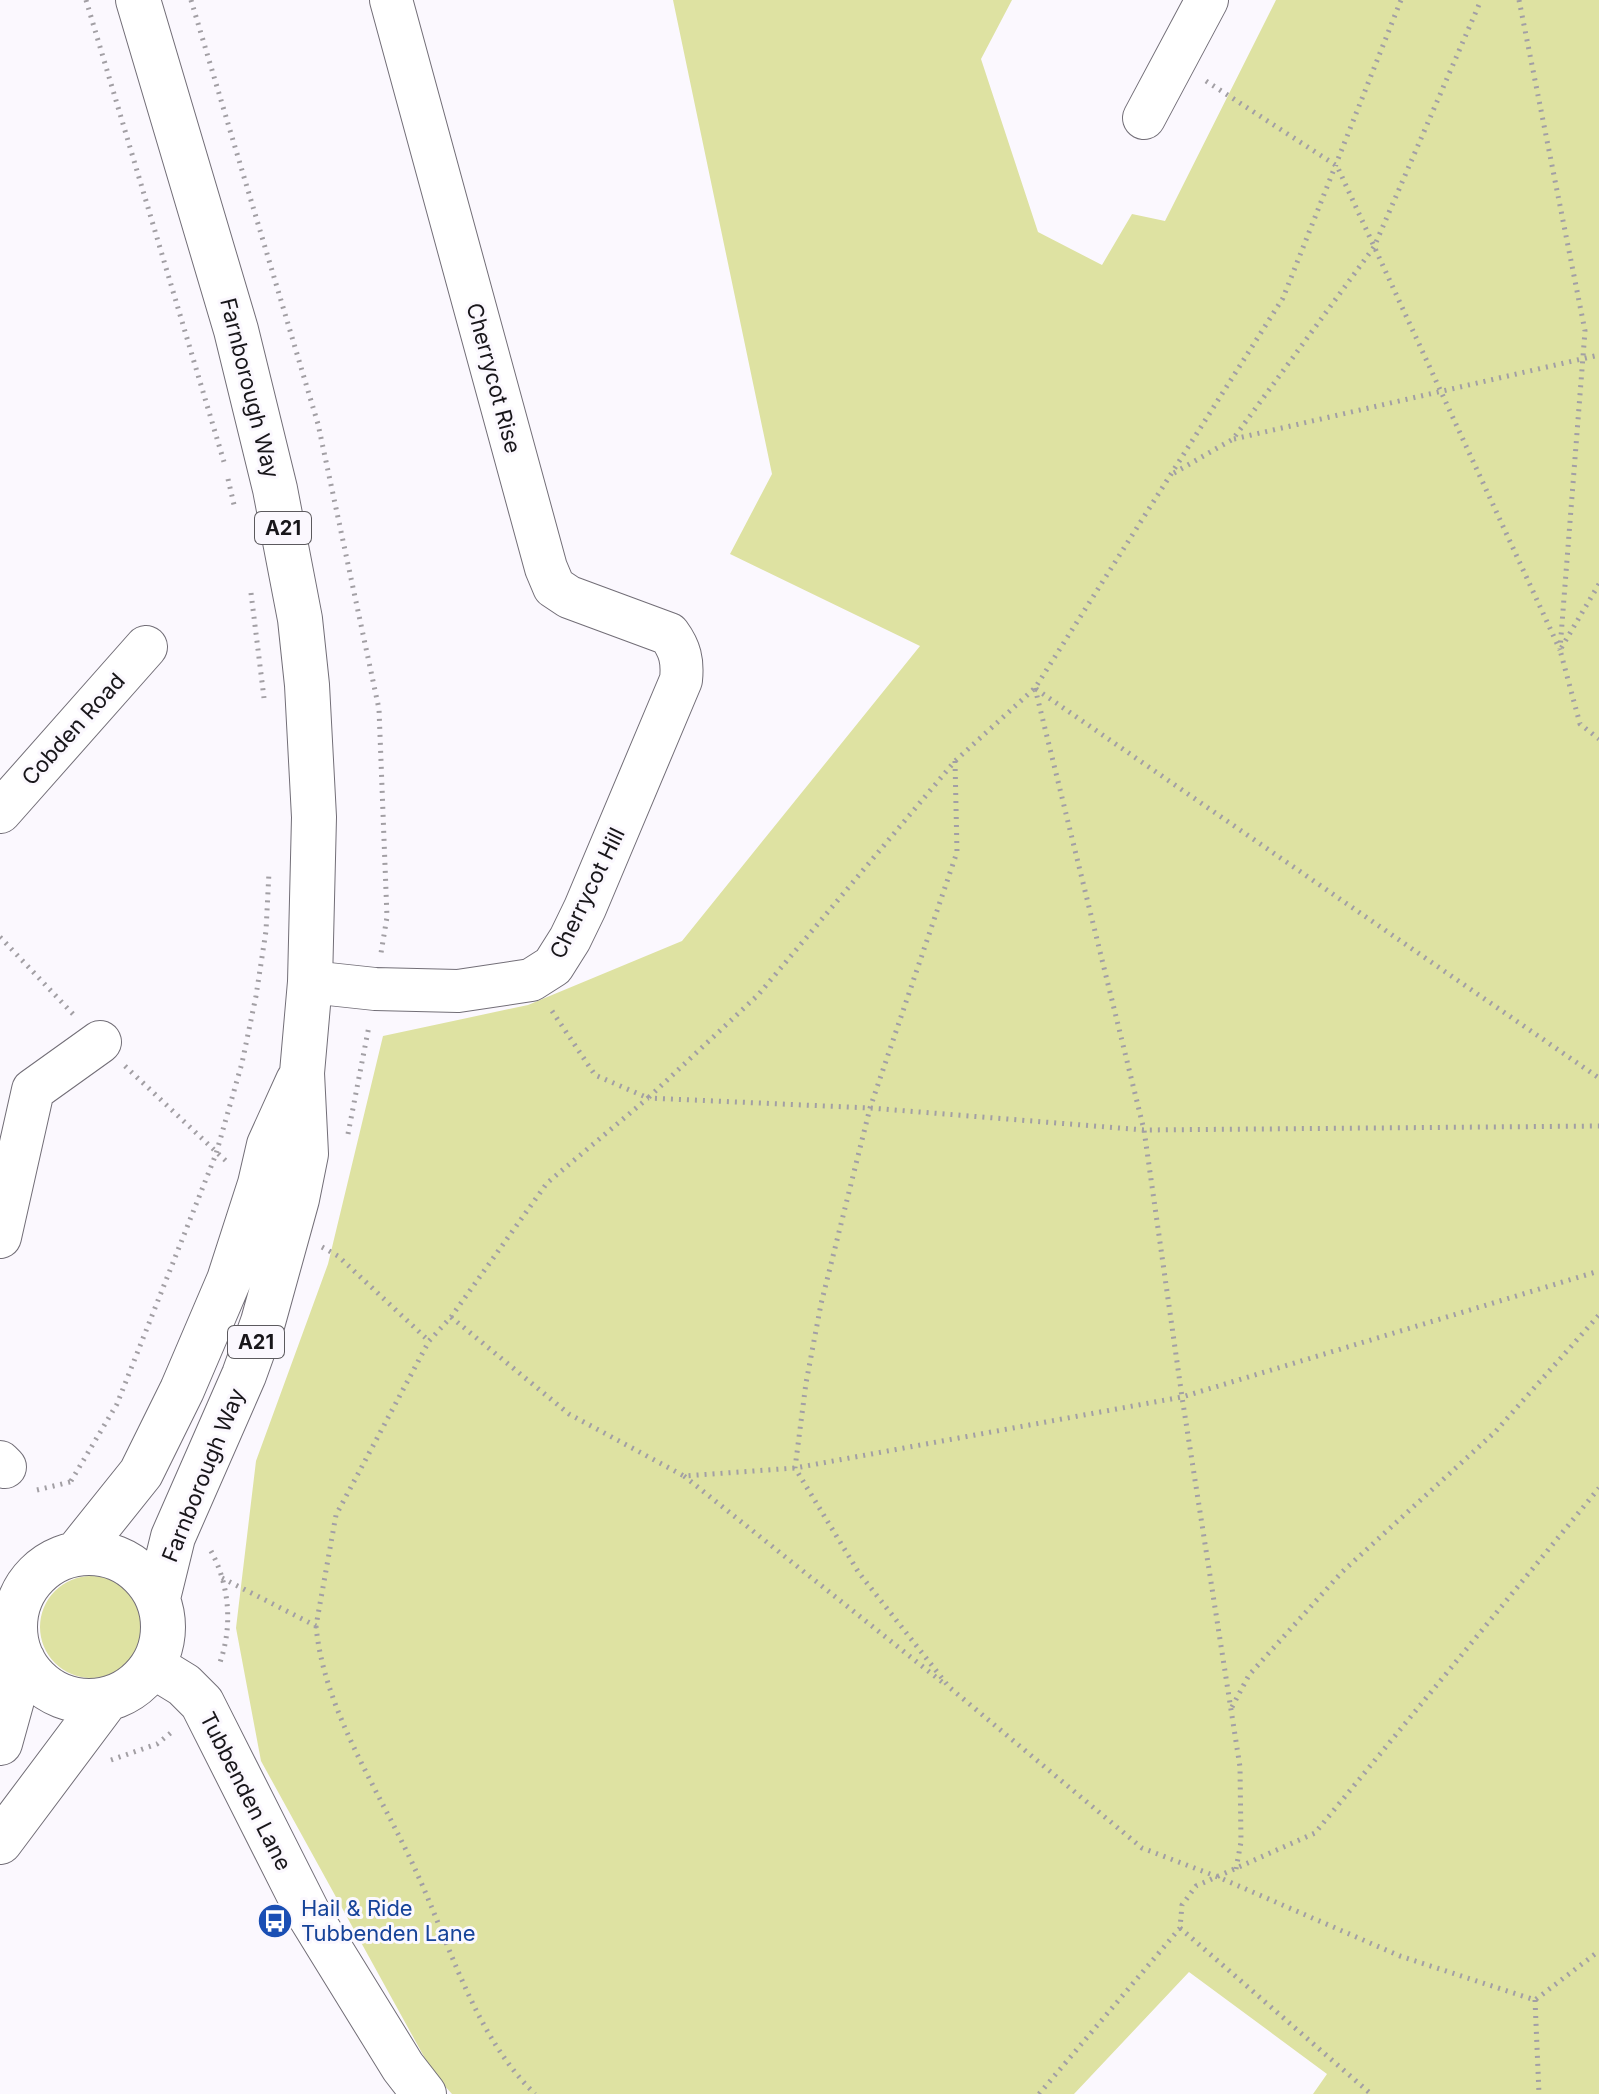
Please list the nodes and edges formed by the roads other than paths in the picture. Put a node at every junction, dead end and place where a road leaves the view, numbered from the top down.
1 (138, 0) edge
2 (391, 0) edge
3 (1207, 0) edge
4 (1144, 118) dead end
5 (146, 647) dead end
6 (681, 680) joint
7 (0, 812) edge
8 (310, 982) junction
9 (100, 1042) road end
10 (302, 1073) junction
11 (0, 1237) edge
12 (77, 1553) junction
13 (158, 1598) junction
14 (23, 1660) junction
15 (153, 1666) junction
16 (107, 1699) junction
17 (0, 1743) edge
18 (0, 1842) edge
19 (424, 2094) edge

1 - 8 main road, Farnborough Way / A21
2 - 6 street, Cherrycot Rise
3 - 4 street
5 - 7 street, Cobden Road
6 - 8 street, Cherrycot Hill
8 - 10 main road, Farnborough Way / A21
9 - 11 street
10 - 12 main road, Farnborough Way / A21
10 - 13 main road, Farnborough Way / A21
12 - 13 main road
12 - 14 main road
13 - 15 main road
14 - 16 main road
14 - 17 main road
15 - 16 main road
15 - 19 main road, Tubbenden Lane
16 - 18 main road

